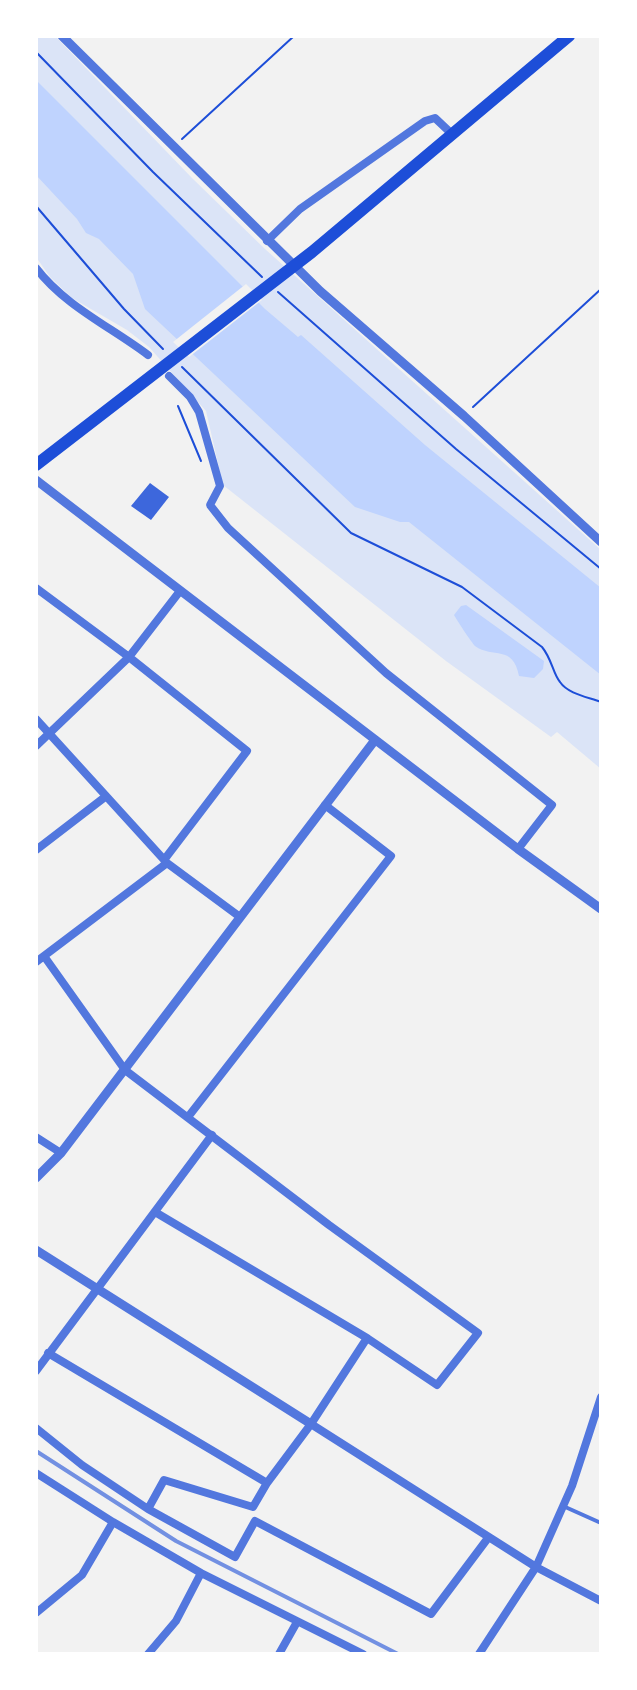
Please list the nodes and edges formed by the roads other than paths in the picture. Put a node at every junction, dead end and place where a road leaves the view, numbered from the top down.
1 (62, 36) edge
2 (569, 36) edge
3 (453, 135) junction
4 (267, 241) junction
5 (36, 268) edge
6 (148, 355) dead end
7 (170, 364) junction
8 (36, 465) edge
9 (36, 480) edge
10 (601, 542) edge
11 (36, 588) edge
12 (180, 591) junction
13 (129, 657) junction
14 (36, 719) edge
15 (49, 735) junction
16 (375, 740) junction
17 (36, 746) edge
18 (105, 797) junction
19 (325, 805) junction
20 (518, 849) junction
21 (36, 850) edge
22 (165, 862) junction
23 (601, 909) edge
24 (240, 917) junction
25 (44, 956) junction
26 (36, 962) edge
27 (125, 1070) junction
28 (188, 1117) junction
29 (212, 1135) junction
30 (36, 1137) edge
31 (61, 1153) junction
32 (36, 1178) edge
33 (155, 1212) junction
34 (36, 1250) edge
35 (98, 1290) junction
36 (367, 1338) junction
37 (48, 1353) junction
38 (36, 1371) edge
39 (601, 1397) edge
40 (311, 1424) junction
41 (36, 1428) edge
42 (36, 1473) edge
43 (267, 1483) junction
44 (563, 1506) junction
45 (253, 1507) junction
46 (148, 1509) junction
47 (255, 1521) junction
48 (113, 1522) junction
49 (601, 1523) edge
50 (488, 1538) junction
51 (536, 1567) junction
52 (201, 1573) junction
53 (601, 1601) edge
54 (36, 1613) edge
55 (297, 1622) junction
56 (148, 1654) edge
57 (279, 1654) edge
58 (363, 1654) edge
59 (479, 1654) edge

1 - 4 street
2 - 3 highway
3 - 4 street
3 - 7 highway
4 - 10 street
5 - 6 street
7 - 8 highway
7 - 20 street
9 - 12 street
11 - 13 street
12 - 13 street
12 - 16 street
13 - 15 street
13 - 22 street
14 - 15 street
15 - 17 street
15 - 18 street
16 - 19 street
16 - 20 street
18 - 21 street
18 - 22 street
19 - 24 street
19 - 28 street
20 - 23 street
22 - 24 street
22 - 25 street
24 - 27 street
25 - 26 street
25 - 27 street
27 - 28 street
27 - 31 street
28 - 29 street
29 - 33 street
29 - 36 street
30 - 31 street
31 - 32 street
33 - 35 street
33 - 36 street
34 - 35 street
35 - 37 street
35 - 40 street
36 - 40 street
37 - 38 street
37 - 43 street
39 - 44 street
40 - 43 street
40 - 50 street
41 - 46 street
42 - 48 street
43 - 45 street
44 - 49 lane
44 - 51 street
45 - 46 street
45 - 47 street
46 - 47 street
47 - 50 street
48 - 52 street
48 - 54 street
50 - 51 street
51 - 53 street
51 - 59 street
52 - 55 street
52 - 56 street
55 - 57 street
55 - 58 street

